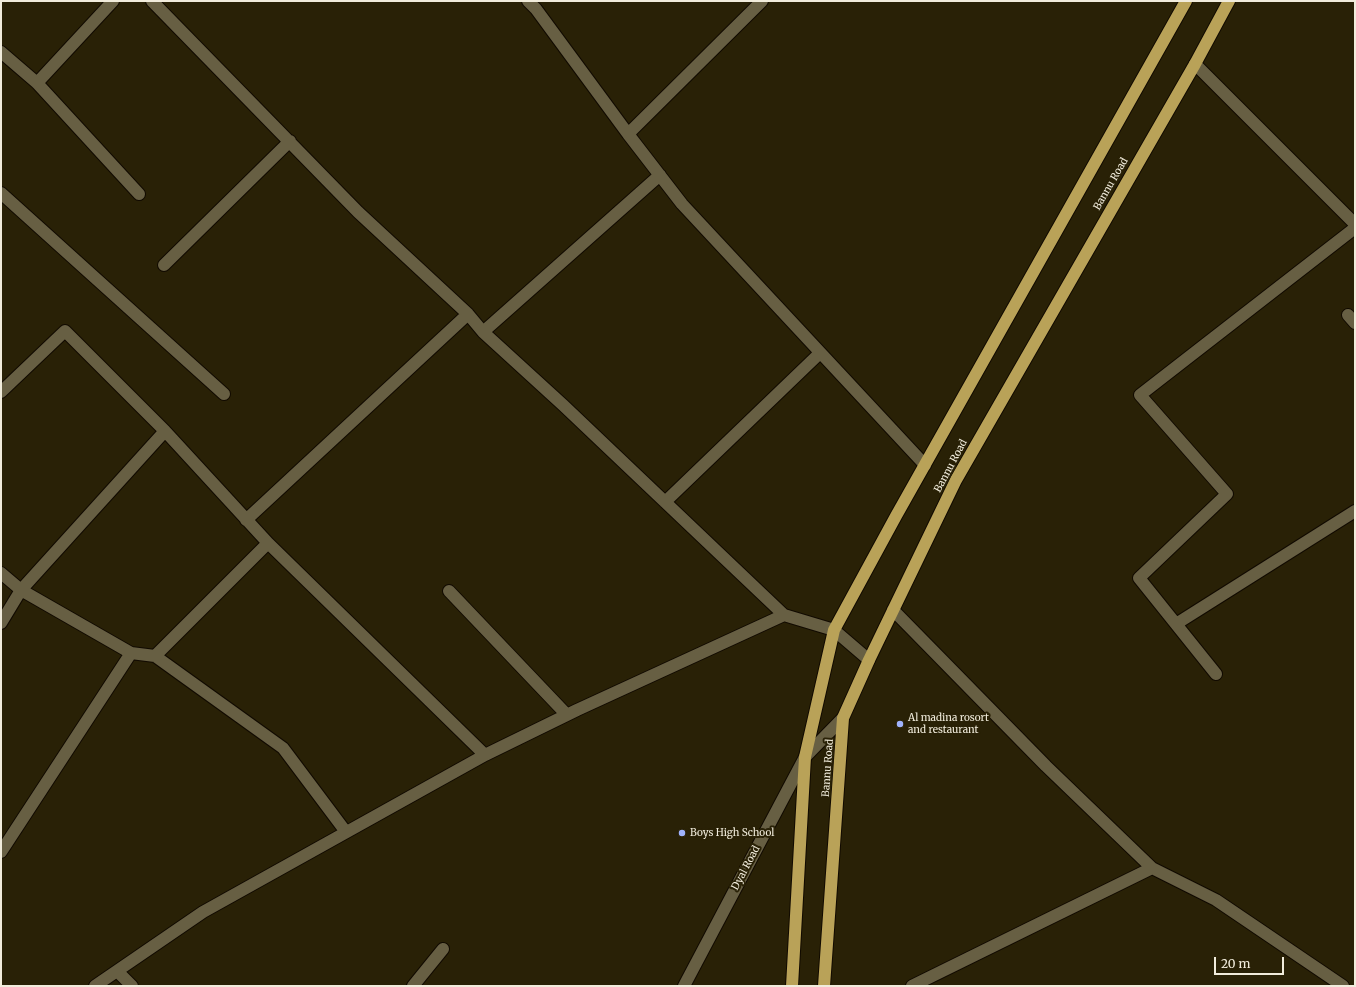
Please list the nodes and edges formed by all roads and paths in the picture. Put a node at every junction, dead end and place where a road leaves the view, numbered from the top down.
1 (113, 1) edge
2 (152, 1) edge
3 (762, 1) edge
4 (1186, 1) edge
5 (1229, 1) edge
6 (536, 4) edge
7 (1, 52) edge
8 (1195, 64) junction
9 (37, 83) junction
10 (628, 134) junction
11 (290, 142) junction
12 (660, 175) junction
13 (1, 193) edge
14 (140, 194) dead end
15 (1355, 224) edge
16 (1355, 228) edge
17 (164, 265) dead end
18 (468, 314) junction
19 (483, 332) junction
20 (820, 353) junction
21 (1, 392) edge
22 (224, 394) dead end
23 (165, 431) junction
24 (925, 465) junction
25 (665, 502) junction
26 (1355, 511) edge
27 (246, 520) junction
28 (268, 543) junction
29 (1, 572) edge
30 (21, 590) junction
31 (449, 591) dead end
32 (893, 610) junction
33 (784, 615) junction
34 (1, 623) edge
35 (1176, 624) junction
36 (834, 630) junction
37 (131, 653) junction
38 (155, 656) junction
39 (869, 660) junction
40 (1216, 674) dead end
41 (567, 715) junction
42 (843, 718) junction
43 (485, 755) junction
44 (805, 756) junction
45 (346, 832) junction
46 (1, 852) edge
47 (1152, 868) junction
48 (443, 949) dead end
49 (117, 971) junction
50 (95, 986) edge
51 (132, 986) edge
52 (413, 986) edge
53 (684, 986) edge
54 (792, 986) edge
55 (824, 986) edge
56 (912, 986) edge
57 (1343, 986) edge

1 - 9 street
2 - 11 street
3 - 10 street
4 - 24 highway, Bannu Road
5 - 8 highway, Bannu Road
6 - 10 street
7 - 9 street
8 - 15 street
8 - 32 highway, Bannu Road
9 - 14 street
10 - 12 street
11 - 17 street
11 - 18 street
12 - 19 street
12 - 20 street
13 - 22 street
16 - 35 street
18 - 19 street
18 - 27 street
19 - 25 street
20 - 24 street
20 - 25 street
21 - 23 street
23 - 27 street
23 - 30 street
24 - 36 highway, Bannu Road
25 - 33 street
26 - 35 street
27 - 28 street
28 - 38 street
28 - 43 street
29 - 30 street
30 - 34 street
30 - 37 street
31 - 41 street
32 - 39 highway, Bannu Road
32 - 47 street
33 - 36 street
33 - 41 street
35 - 40 street
36 - 39 street
36 - 44 highway, Bannu Road
37 - 38 street
37 - 46 street
38 - 45 street
39 - 42 highway, Bannu Road
41 - 43 street
42 - 44 street, Dyal Road
42 - 55 highway, Bannu Road
43 - 45 street
44 - 53 street, Dyal Road
44 - 54 highway, Bannu Road
45 - 49 street
47 - 56 street
47 - 57 street
48 - 52 street
49 - 50 street
49 - 51 street

